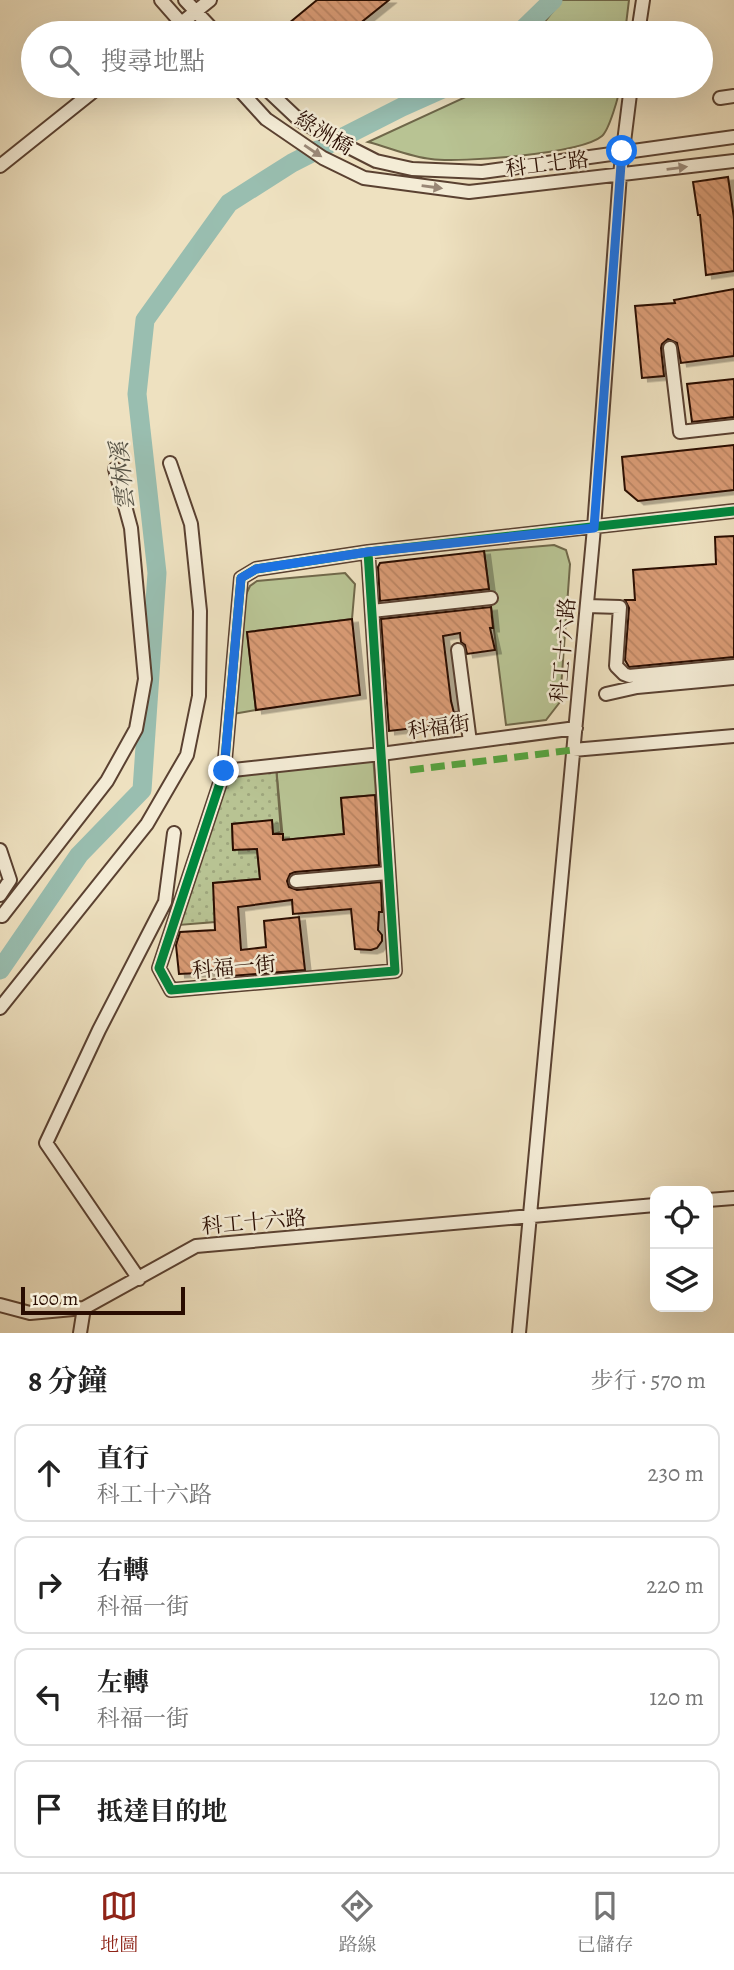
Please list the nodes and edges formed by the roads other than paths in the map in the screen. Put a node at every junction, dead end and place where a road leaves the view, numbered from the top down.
1 (161, 0) edge
2 (185, 0) edge
3 (210, 0) edge
4 (643, 0) edge
5 (196, 12) junction
6 (180, 21) edge
7 (190, 21) edge
8 (205, 21) edge
9 (640, 21) edge
10 (85, 98) edge
11 (247, 98) edge
12 (276, 98) edge
13 (629, 98) edge
14 (734, 137) edge
15 (622, 151) junction
16 (376, 161) joint
17 (734, 161) edge
18 (0, 166) edge
19 (620, 174) junction
20 (364, 178) joint
21 (670, 348) dead end
22 (734, 426) edge
23 (170, 463) dead end
24 (116, 469) dead end
25 (734, 511) edge
26 (594, 528) junction
27 (368, 552) junction
28 (491, 598) dead end
29 (587, 606) junction
30 (372, 611) junction
31 (458, 650) dead end
32 (734, 666) edge
33 (734, 678) edge
34 (606, 694) dead end
35 (576, 728) junction
36 (734, 736) edge
37 (470, 742) junction
38 (573, 750) junction
39 (381, 754) junction
40 (224, 771) junction
41 (174, 833) dead end
42 (0, 850) edge
43 (388, 873) junction
44 (296, 881) dead end
45 (0, 894) edge
46 (1, 914) edge
47 (0, 1008) edge
48 (734, 1198) edge
49 (713, 1200) edge
50 (650, 1205) edge
51 (529, 1217) junction
52 (139, 1279) junction
53 (0, 1305) edge
54 (84, 1308) junction
55 (80, 1333) edge
56 (519, 1333) edge

1 - 6 street
2 - 5 street
3 - 5 street
4 - 9 street
5 - 7 street
5 - 8 street
10 - 18 street
11 -> 20 street, 綠洲橋
12 - 16 street, 綠洲橋
13 - 15 street, 科工十六路
14 - 15 street, 科工七路
15 - 16 street, 科工七路
15 - 19 street, 科工十六路
19 -> 17 street, 科工七路
20 -> 19 street, 科工七路
19 - 26 street, 科工十六路
21 - 22 street
23 - 47 street
24 - 46 street
25 - 26 street, 科福一街
26 - 27 street, 科福一街
26 - 29 street, 科工十六路
27 - 30 street, 科福一街
27 - 40 street, 科福一街
28 - 30 street
29 - 32 street
29 - 35 street, 科工十六路
30 - 39 street, 科福一街
31 - 37 street
33 - 34 street
35 - 37 street, 科福街
35 - 38 street, 科工十六路
36 - 38 street
37 - 39 street, 科福街
38 - 51 street, 科工十六路
39 - 40 street, 科福街
39 - 43 street, 科福一街
40 - 43 street, 科福一街
41 - 52 street
42 - 45 street
43 - 44 street
48 - 49 street
50 - 51 street
51 - 52 street, 科工十六路
51 - 56 street, 科工十六路
52 - 54 street, 科工十六路
53 - 54 street, 科工十六路
54 - 55 street

